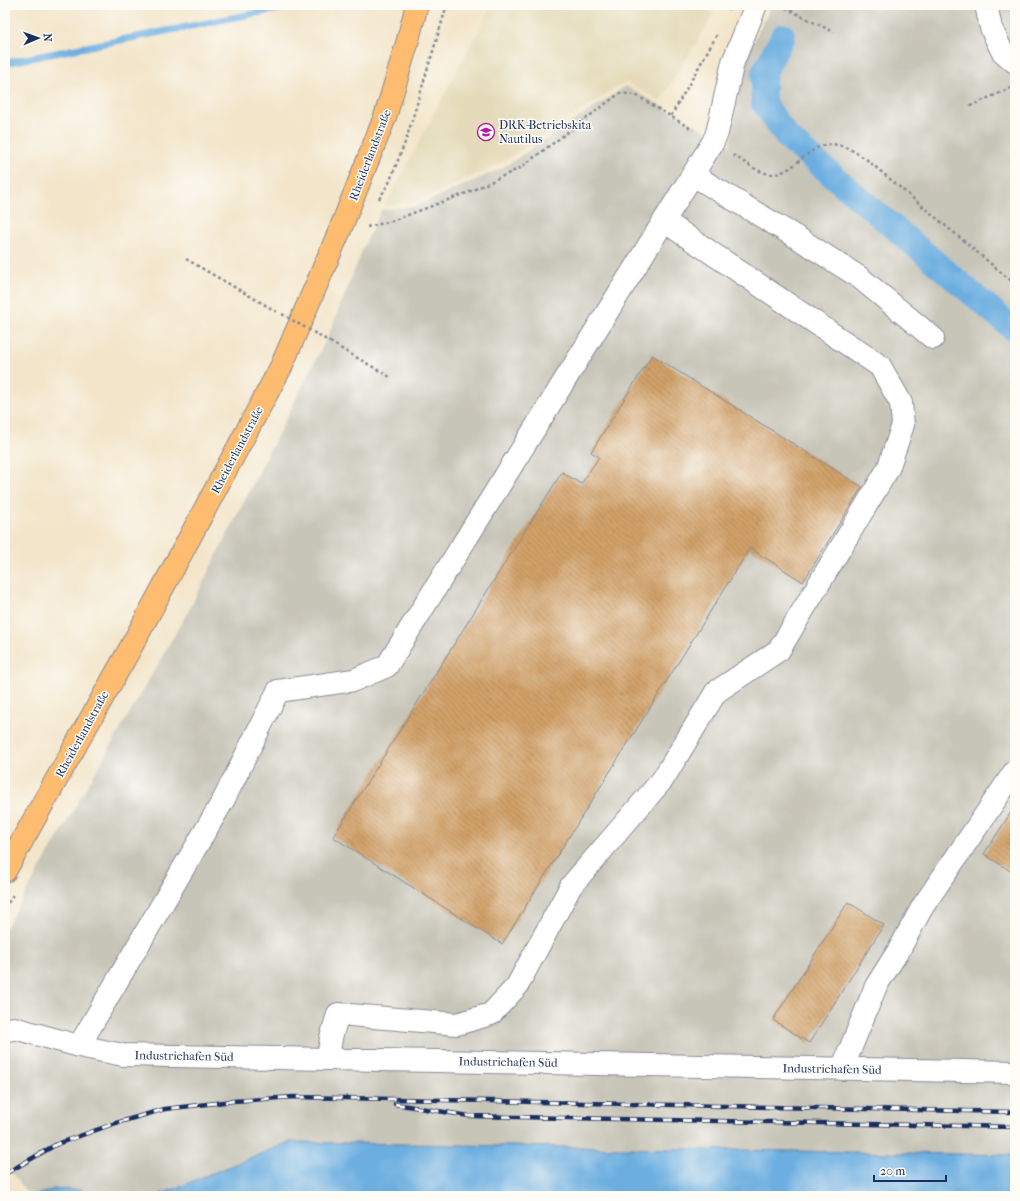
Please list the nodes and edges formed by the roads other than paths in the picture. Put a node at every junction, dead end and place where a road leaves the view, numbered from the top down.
1 (417, 5) edge
2 (756, 5) edge
3 (986, 5) edge
4 (1015, 62) edge
5 (693, 175) junction
6 (664, 221) junction
7 (933, 338) dead end
8 (1015, 772) edge
9 (5, 871) edge
10 (5, 1031) edge
11 (79, 1046) junction
12 (328, 1059) junction
13 (842, 1069) junction
14 (1015, 1072) edge

1 - 9 main road, Rheiderlandstraße
2 - 5 street
3 - 4 street
5 - 6 street
5 - 7 street
6 - 11 street
6 - 12 street
8 - 13 street
10 - 11 street, Industriehafen Süd
11 - 12 street, Industriehafen Süd
12 - 13 street, Industriehafen Süd
13 - 14 street, Industriehafen Süd

